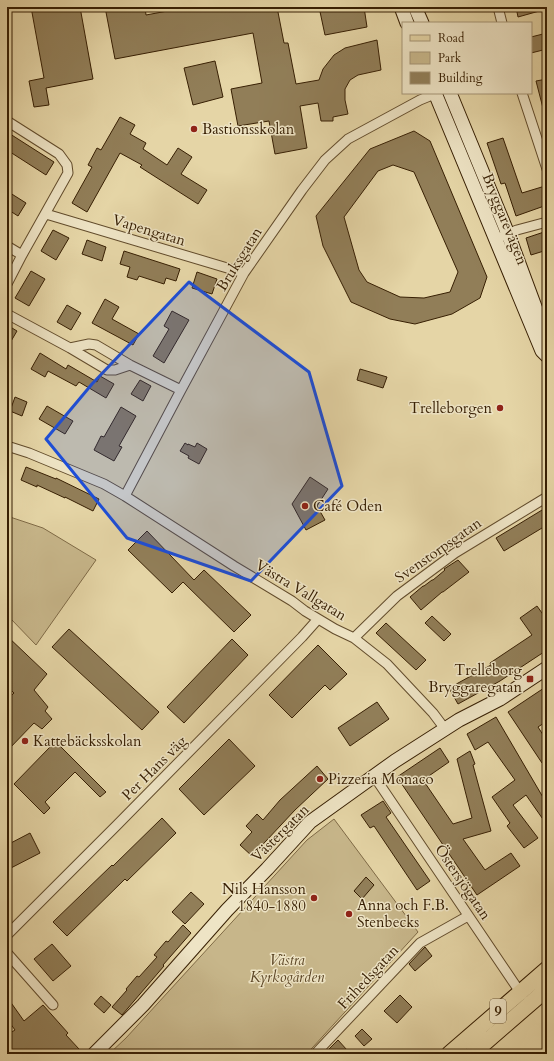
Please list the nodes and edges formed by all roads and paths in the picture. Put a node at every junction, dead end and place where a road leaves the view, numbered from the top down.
1 (401, 7) edge
2 (415, 7) edge
3 (498, 7) edge
4 (407, 22) edge
5 (422, 22) edge
6 (502, 22) edge
7 (434, 94) edge
8 (436, 94) edge
9 (450, 94) edge
10 (522, 94) edge
11 (7, 121) edge
12 (547, 169) edge
13 (46, 214) junction
14 (547, 222) edge
15 (502, 237) junction
16 (7, 246) edge
17 (22, 255) junction
18 (244, 273) junction
19 (7, 284) edge
20 (7, 314) edge
21 (547, 339) edge
22 (70, 348) junction
23 (547, 356) edge
24 (130, 365) junction
25 (181, 390) junction
26 (7, 446) edge
27 (126, 496) junction
28 (547, 497) edge
29 (318, 619) junction
30 (354, 638) junction
31 (547, 668) edge
32 (445, 729) junction
33 (374, 776) junction
34 (468, 916) junction
35 (7, 935) edge
36 (7, 953) edge
37 (547, 969) edge
38 (547, 988) edge
39 (520, 992) junction
40 (528, 1004) junction
41 (52, 1005) dead end
42 (94, 1054) edge
43 (315, 1054) edge
44 (449, 1054) edge
45 (472, 1054) edge

1 - 4 street
2 - 5 street
3 - 6 street
7 - 18 street, Bruksgatan
8 - 15 street, Bryggarevägen
9 - 15 street, Bryggarevägen
10 - 12 street
11 - 13 street
13 - 17 street
13 - 18 street, Vapengatan
14 - 15 street
15 - 21 street, Bryggarevägen
15 - 23 street, Bryggarevägen
16 - 17 street
17 - 19 street
18 - 25 street, Bruksgatan
20 - 22 street
22 - 24 street
22 - 24 street
24 - 25 street
25 - 27 street, Bruksgatan
26 - 27 street, Västra Vallgatan
27 - 29 street, Västra Vallgatan
28 - 30 street, Svenstorpsgatan
29 - 30 street, Västra Vallgatan
29 - 35 street, Per Hans väg
30 - 32 street, Västra Vallgatan
31 - 32 street, Västergatan
32 - 33 street, Västergatan
33 - 34 street, Östersjögatan
33 - 42 street, Västergatan
34 - 39 street, Östersjögatan
34 - 43 street, Frihedsgatan
36 - 41 street
37 - 39 main road, 9
38 - 40 main road, 9
39 - 40 street, Östersjögatan
39 - 44 main road, 9
40 - 45 main road, 9

